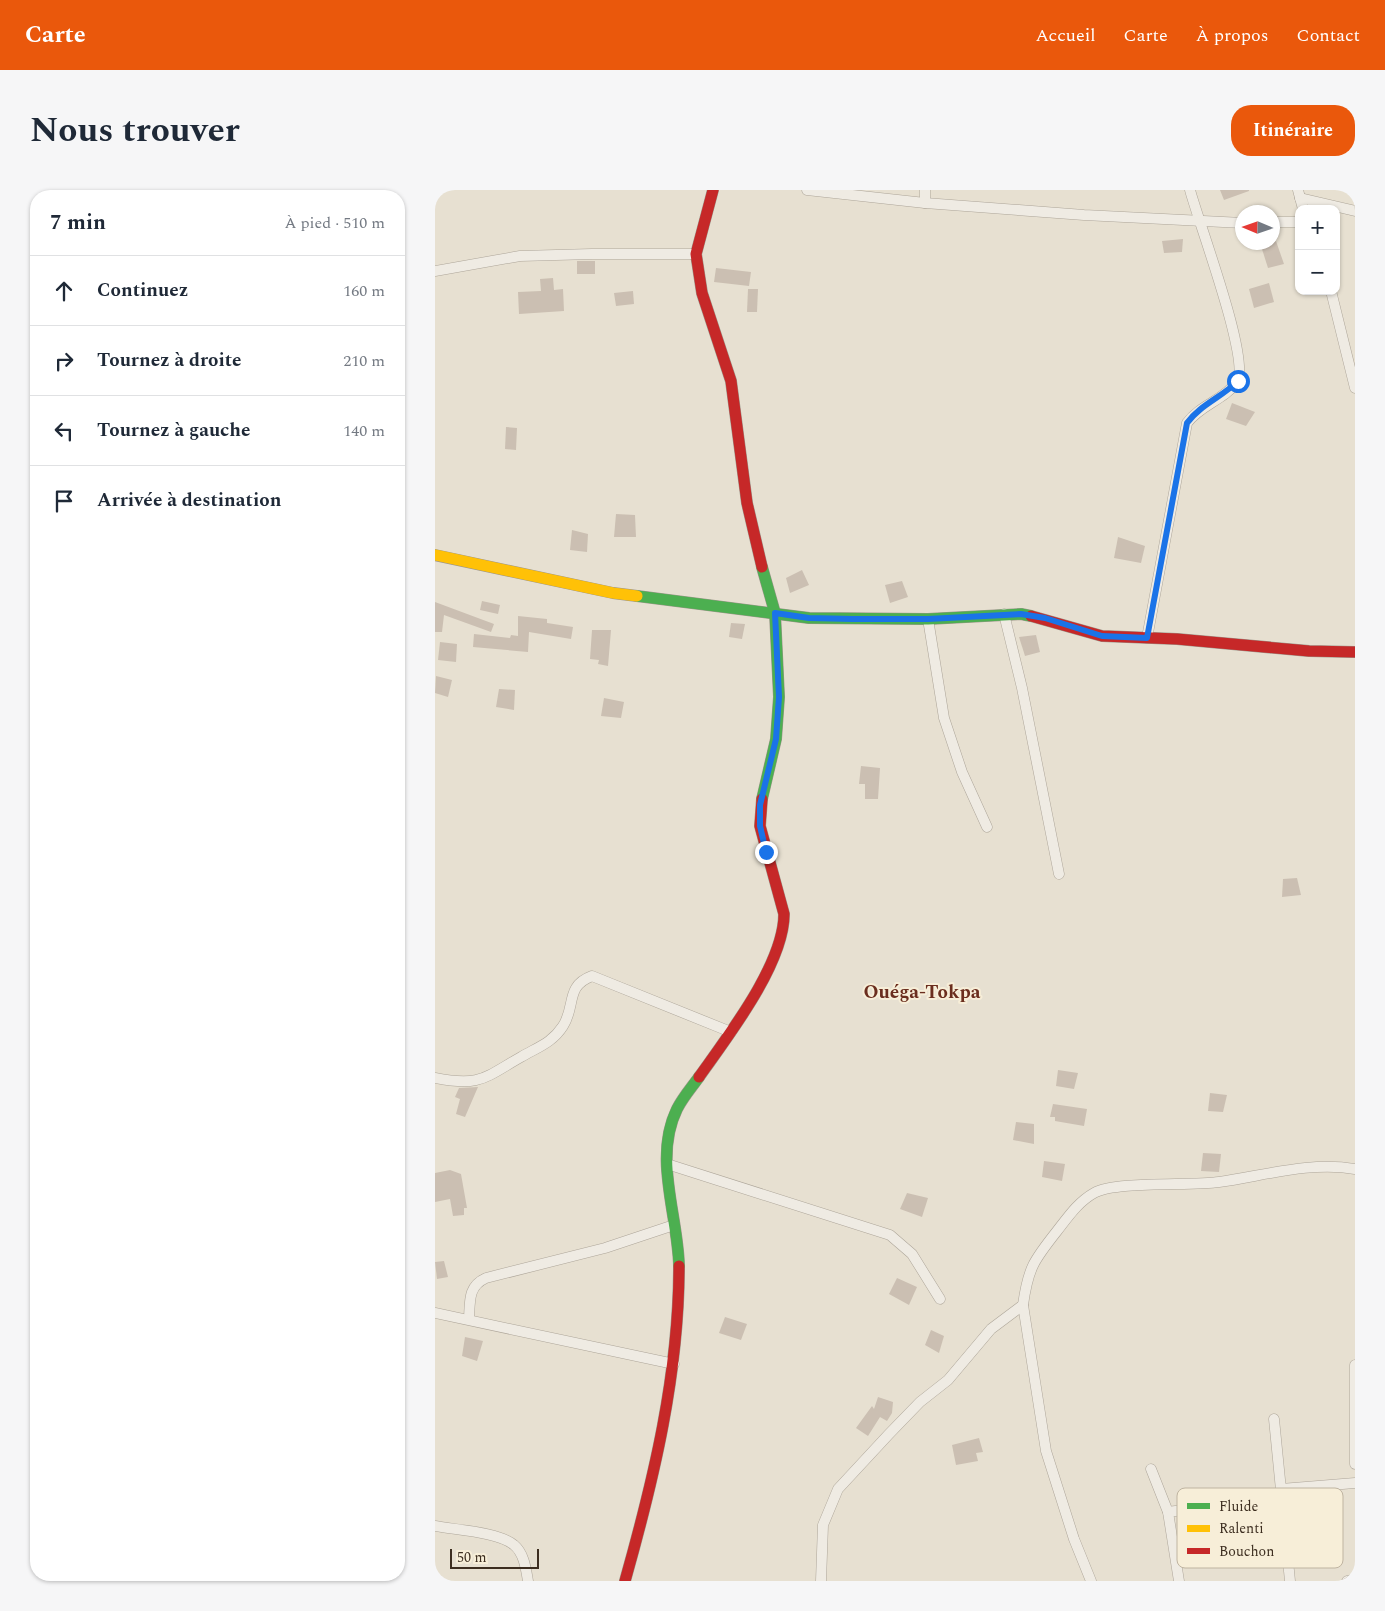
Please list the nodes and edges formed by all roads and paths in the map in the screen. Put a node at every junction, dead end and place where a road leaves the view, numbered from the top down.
1 (713, 190) edge
2 (807, 190) edge
3 (925, 190) edge
4 (1189, 190) edge
5 (1299, 194) edge
6 (925, 204) junction
7 (1355, 211) edge
8 (1198, 222) junction
9 (1235, 222) edge
10 (1280, 222) edge
11 (1295, 222) edge
12 (696, 254) junction
13 (435, 271) edge
14 (1332, 295) edge
15 (1355, 388) edge
16 (435, 555) edge
17 (775, 613) junction
18 (1004, 614) junction
19 (928, 619) junction
20 (1147, 638) junction
21 (1355, 652) edge
22 (987, 827) dead end
23 (1059, 874) dead end
24 (731, 1032) junction
25 (435, 1078) edge
26 (667, 1164) junction
27 (1355, 1168) edge
28 (674, 1225) junction
29 (941, 1299) dead end
30 (1023, 1305) junction
31 (435, 1313) edge
32 (469, 1319) junction
33 (674, 1364) junction
34 (1355, 1365) edge
35 (1274, 1419) dead end
36 (1355, 1464) edge
37 (1151, 1469) dead end
38 (1355, 1483) edge
39 (1281, 1488) edge
40 (1318, 1488) edge
41 (1177, 1510) edge
42 (1168, 1512) junction
43 (435, 1526) edge
44 (1289, 1568) edge
45 (1355, 1579) edge
46 (528, 1581) edge
47 (625, 1581) edge
48 (821, 1581) edge
49 (1091, 1581) edge
50 (1179, 1581) edge
51 (1290, 1581) edge
52 (1347, 1581) edge

1 - 12 street
2 - 6 street
3 - 6 street
4 - 8 street
5 - 7 street
6 - 8 street
8 - 9 street
8 - 20 street
10 - 11 street
12 - 13 street
12 - 17 street
14 - 15 street
16 - 17 street
17 - 19 street
17 - 24 street
18 - 19 street
18 - 20 street
18 - 23 street
19 - 22 street
20 - 21 street
24 - 25 street
24 - 26 street
26 - 28 street
26 - 29 street
27 - 30 street
28 - 32 street
28 - 33 street
30 - 48 street
30 - 49 street
31 - 32 street
32 - 33 street
33 - 47 street
34 - 36 street
35 - 39 street
37 - 42 street
38 - 40 street
41 - 42 street
42 - 50 street
43 - 46 street
44 - 51 street
45 - 52 street

